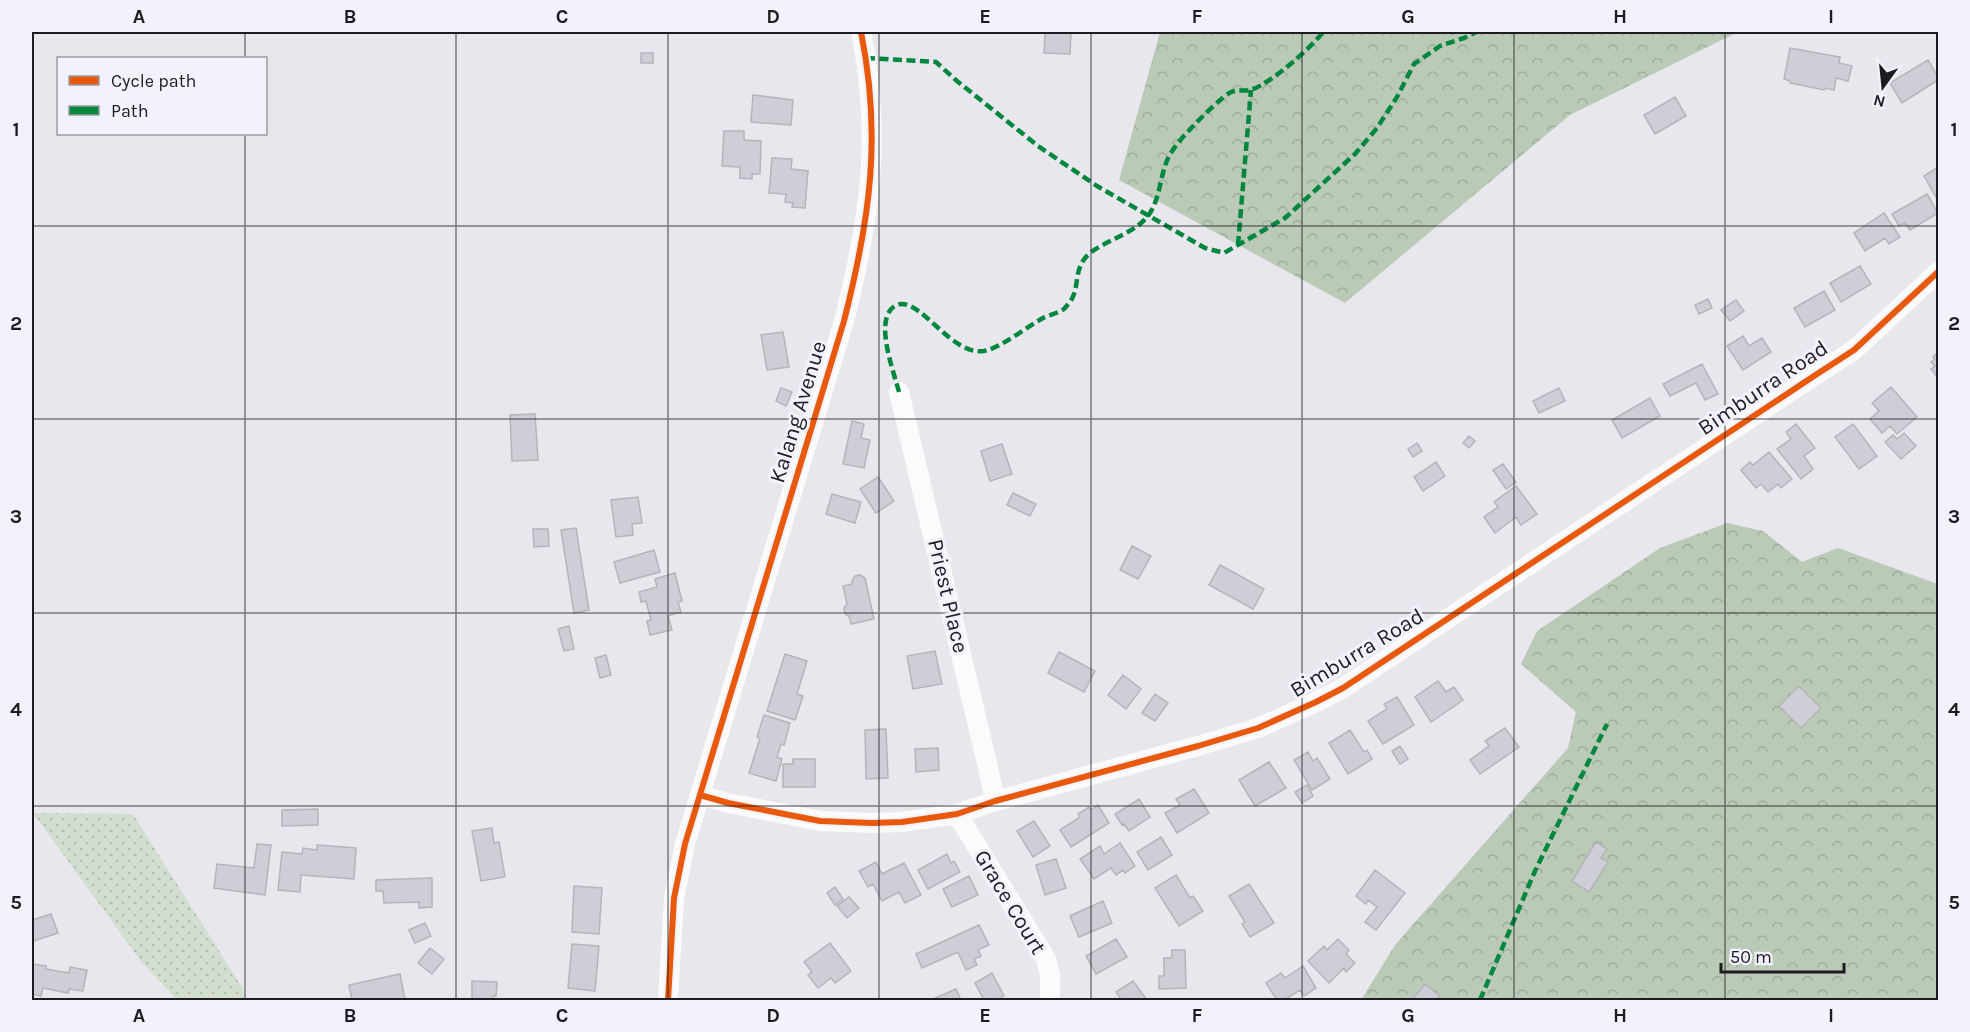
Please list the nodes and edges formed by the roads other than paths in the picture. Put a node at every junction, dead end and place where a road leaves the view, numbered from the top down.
1 (861, 32) edge
2 (1938, 272) edge
3 (899, 392) dead end
4 (700, 795) junction
5 (994, 801) junction
6 (957, 814) junction
7 (1050, 994) dead end
8 (668, 1000) edge

1 - 4 street, Kalang Avenue
2 - 5 street, Bimburra Road
3 - 5 street, Priest Place
4 - 6 street, Bimburra Road
4 - 8 street, Kalang Avenue
5 - 6 street, Bimburra Road
6 - 7 street, Grace Court

